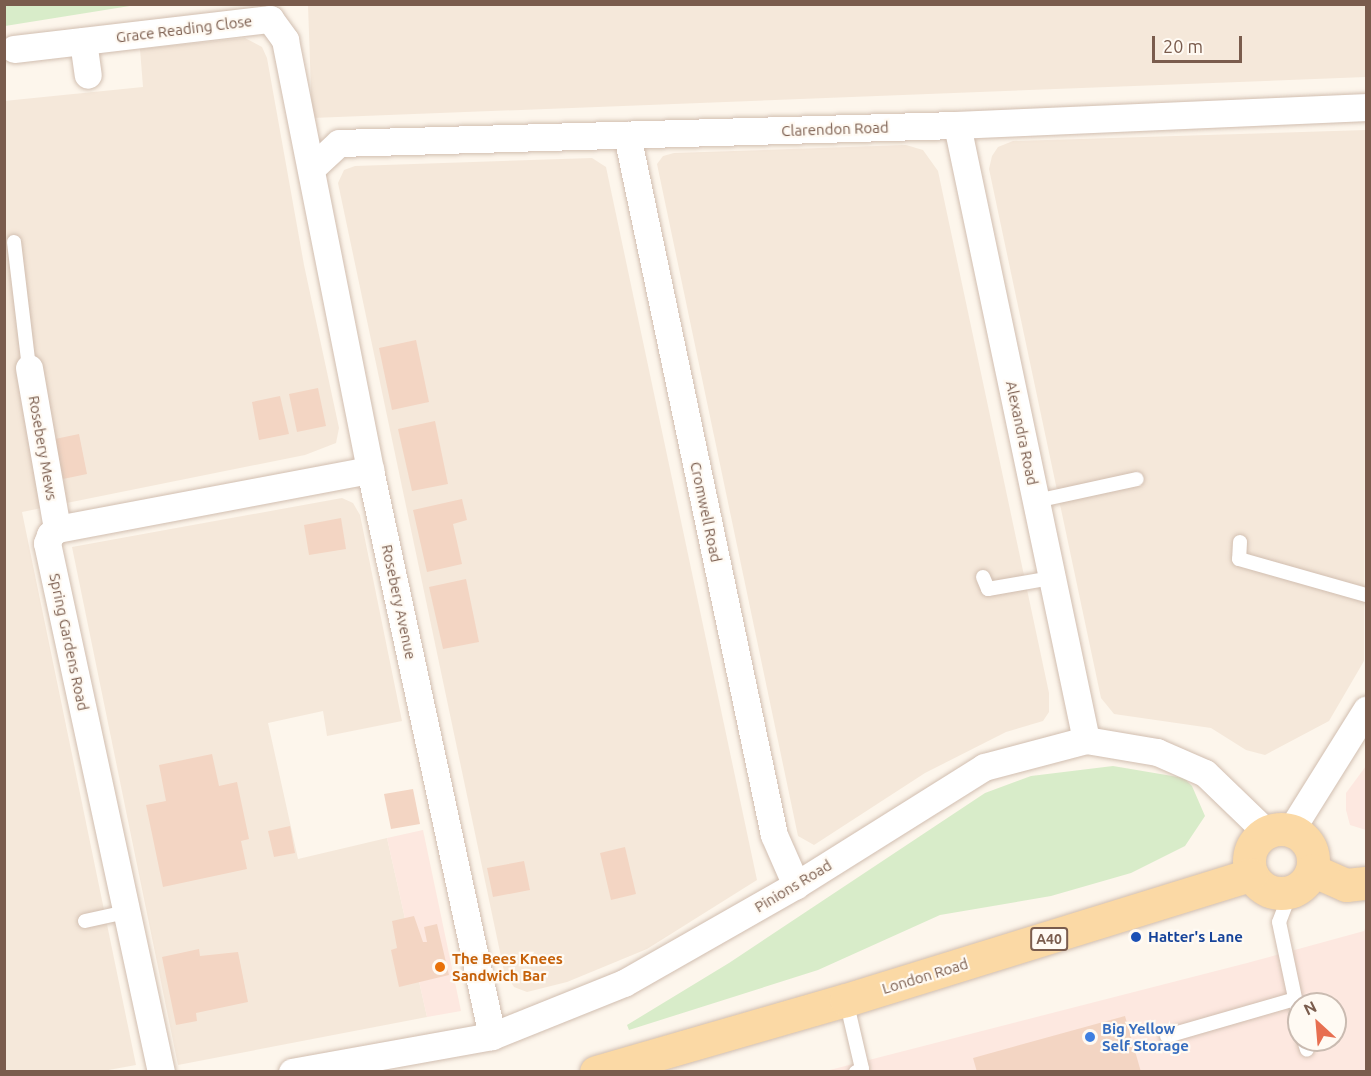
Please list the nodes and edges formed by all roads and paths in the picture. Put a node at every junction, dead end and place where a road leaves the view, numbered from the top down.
1 (83, 41) junction
2 (14, 49) dead end
3 (88, 75) dead end
4 (1366, 107) edge
5 (957, 125) junction
6 (627, 135) junction
7 (313, 167) junction
8 (14, 242) dead end
9 (29, 368) joint
10 (370, 470) junction
11 (1137, 479) dead end
12 (1036, 501) junction
13 (57, 529) junction
14 (1240, 542) dead end
15 (983, 577) dead end
16 (1052, 578) junction
17 (1366, 595) edge
18 (1366, 710) edge
19 (1086, 740) junction
20 (1279, 831) junction
21 (1251, 874) junction
22 (1301, 881) junction
23 (1366, 883) edge
24 (796, 885) junction
25 (126, 912) junction
26 (86, 921) dead end
27 (1294, 992) edge
28 (846, 1000) junction
29 (1287, 1001) edge
30 (492, 1036) junction
31 (1167, 1036) dead end
32 (161, 1071) edge
33 (292, 1071) edge
34 (596, 1071) edge
35 (855, 1071) edge

1 - 2 street, Grace Reading Close
1 - 3 street
1 - 7 street, Grace Reading Close
4 - 5 street, Clarendon Road
5 - 6 street, Clarendon Road
5 - 12 street, Alexandra Road
6 - 7 street, Clarendon Road
6 - 24 street, Cromwell Road
7 - 10 street, Rosebery Avenue
8 - 9 lane
9 - 13 street, Rosebery Mews
10 - 13 street
10 - 30 street, Rosebery Avenue
11 - 12 lane
12 - 16 street, Alexandra Road
13 - 25 street, Spring Gardens Road
14 - 17 lane
15 - 16 lane
16 - 19 street, Alexandra Road
18 - 20 street
19 - 20 street, Pinions Road
19 - 24 street, Pinions Road
20 - 21 main road
20 - 22 main road
21 - 22 main road
21 - 28 main road, London Road / A40
22 - 23 main road
22 - 27 lane
24 - 30 street, Pinions Road
25 - 26 lane
25 - 32 street, Spring Gardens Road
28 - 34 main road, London Road / A40
28 - 35 lane
29 - 31 lane
30 - 33 street, Pinions Road

